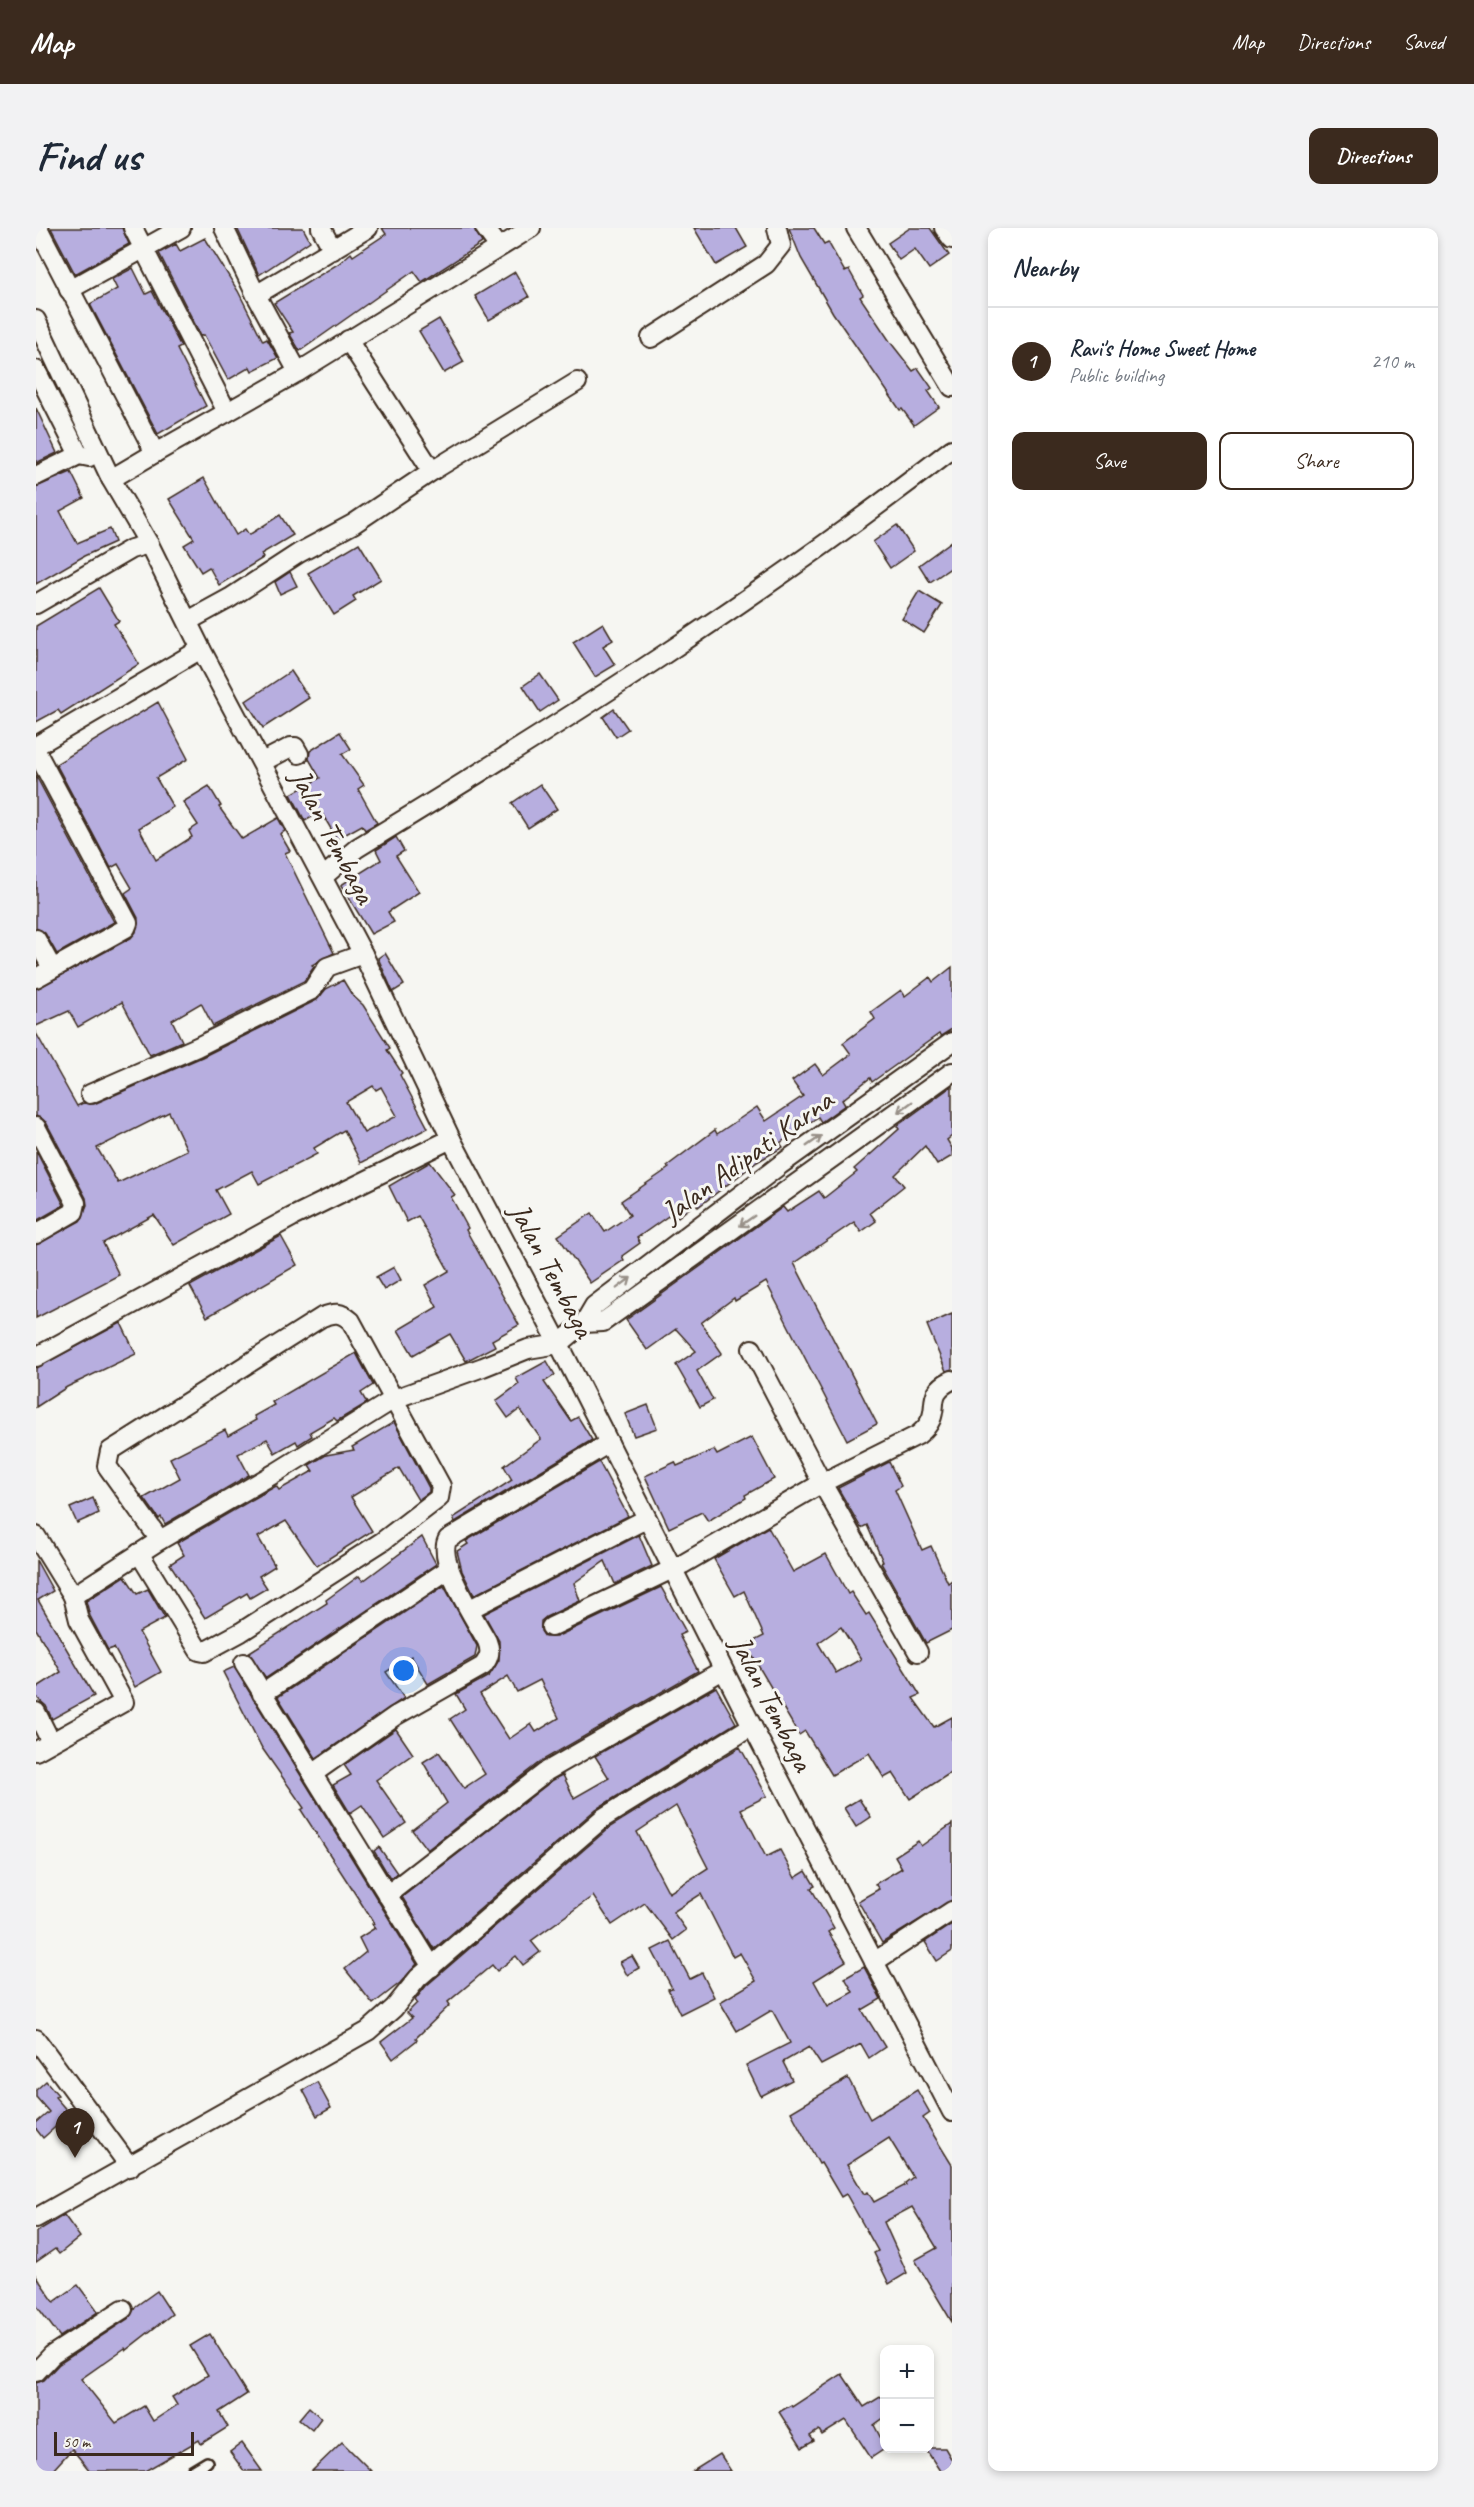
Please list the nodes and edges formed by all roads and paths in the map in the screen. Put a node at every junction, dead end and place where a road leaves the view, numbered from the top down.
1 (38, 228) edge
2 (133, 228) edge
3 (181, 228) edge
4 (224, 228) edge
5 (321, 228) edge
6 (368, 228) edge
7 (485, 228) edge
8 (531, 228) edge
9 (777, 228) edge
10 (856, 228) edge
11 (944, 228) edge
12 (952, 239) edge
13 (499, 247) junction
14 (143, 248) junction
15 (333, 250) junction
16 (69, 290) junction
17 (256, 295) junction
18 (36, 320) edge
19 (651, 338) dead end
20 (348, 340) junction
21 (36, 370) edge
22 (298, 372) junction
23 (577, 382) dead end
24 (952, 387) edge
25 (227, 412) junction
26 (952, 449) edge
27 (79, 455) junction
28 (100, 455) junction
29 (149, 456) junction
30 (432, 471) junction
31 (36, 476) edge
32 (111, 479) junction
33 (149, 544) junction
34 (36, 604) edge
35 (188, 621) junction
36 (201, 649) junction
37 (36, 746) edge
38 (36, 751) edge
39 (299, 754) dead end
40 (270, 758) junction
41 (323, 877) junction
42 (36, 939) edge
43 (363, 954) junction
44 (44, 973) edge
45 (951, 1045) edge
46 (952, 1072) edge
47 (90, 1094) dead end
48 (36, 1127) edge
49 (451, 1139) junction
50 (780, 1165) junction
51 (795, 1187) junction
52 (36, 1234) edge
53 (573, 1333) junction
54 (752, 1349) dead end
55 (36, 1357) edge
56 (952, 1380) edge
57 (394, 1398) junction
58 (609, 1443) junction
59 (822, 1483) junction
60 (646, 1519) junction
61 (36, 1536) edge
62 (160, 1540) junction
63 (139, 1553) junction
64 (678, 1567) junction
65 (449, 1569) junction
66 (73, 1596) junction
67 (470, 1610) junction
68 (552, 1627) dead end
69 (918, 1652) dead end
70 (244, 1663) dead end
71 (723, 1670) junction
72 (262, 1694) junction
73 (36, 1712) edge
74 (752, 1726) junction
75 (44, 1747) edge
76 (314, 1773) junction
77 (387, 1895) junction
78 (952, 1911) edge
79 (874, 1962) junction
80 (432, 1967) junction
81 (36, 2039) edge
82 (952, 2112) edge
83 (130, 2168) junction
84 (36, 2218) edge
85 (123, 2309) dead end
86 (36, 2372) edge
87 (207, 2462) dead end
88 (192, 2471) edge

1 - 16 street
2 - 14 street
3 - 14 street
4 - 17 street
5 - 15 street
6 - 15 street
7 - 13 street
8 - 13 street
9 - 19 street
10 - 24 street
11 - 12 street
13 - 20 street
14 - 16 street
14 - 25 street
15 - 17 street
16 - 29 street
17 - 22 street
18 - 28 street, Jalan Tembaga
20 - 22 street
20 - 30 street
21 - 27 street
22 - 25 street
23 - 30 street
25 - 29 street
26 - 41 street
27 - 28 street
27 - 31 street
28 - 32 street, Jalan Tembaga
29 - 32 street
30 - 35 street
32 - 33 street, Jalan Tembaga
33 - 34 street
33 - 35 street, Jalan Tembaga
35 - 36 street, Jalan Tembaga
36 - 37 street
36 - 40 street, Jalan Tembaga
38 - 44 street
39 - 40 street
40 - 41 street, Jalan Tembaga
41 - 43 street, Jalan Tembaga
42 - 44 street
43 - 47 street
43 - 49 street, Jalan Tembaga
50 -> 45 street, Jalan Adipati Karna
46 -> 51 street, Jalan Adipati Karna
48 - 52 street
49 - 53 street, Jalan Tembaga
49 - 55 street
50 - 51 street
53 -> 50 street, Jalan Adipati Karna
51 -> 53 street, Jalan Adipati Karna
53 - 57 street
53 - 58 street, Jalan Tembaga
54 - 59 street
56 - 59 street
57 - 62 street
57 - 62 street
57 - 63 street
58 - 60 street, Jalan Tembaga
58 - 65 street
59 - 64 street
59 - 69 street
60 - 64 street, Jalan Tembaga
60 - 67 street
61 - 66 street
62 - 63 street
63 - 66 street
64 - 68 street
64 - 71 street, Jalan Tembaga
65 - 67 street
65 - 72 street
66 - 75 street
67 - 76 street
70 - 72 street
71 - 74 street, Jalan Tembaga
71 - 77 street
72 - 76 street
73 - 75 street
74 - 79 street, Jalan Tembaga
74 - 80 street
76 - 77 street
77 - 80 street
78 - 79 street
79 - 82 street, Jalan Tembaga
80 - 83 street
81 - 83 street
83 - 84 street
85 - 86 street
87 - 88 lane

